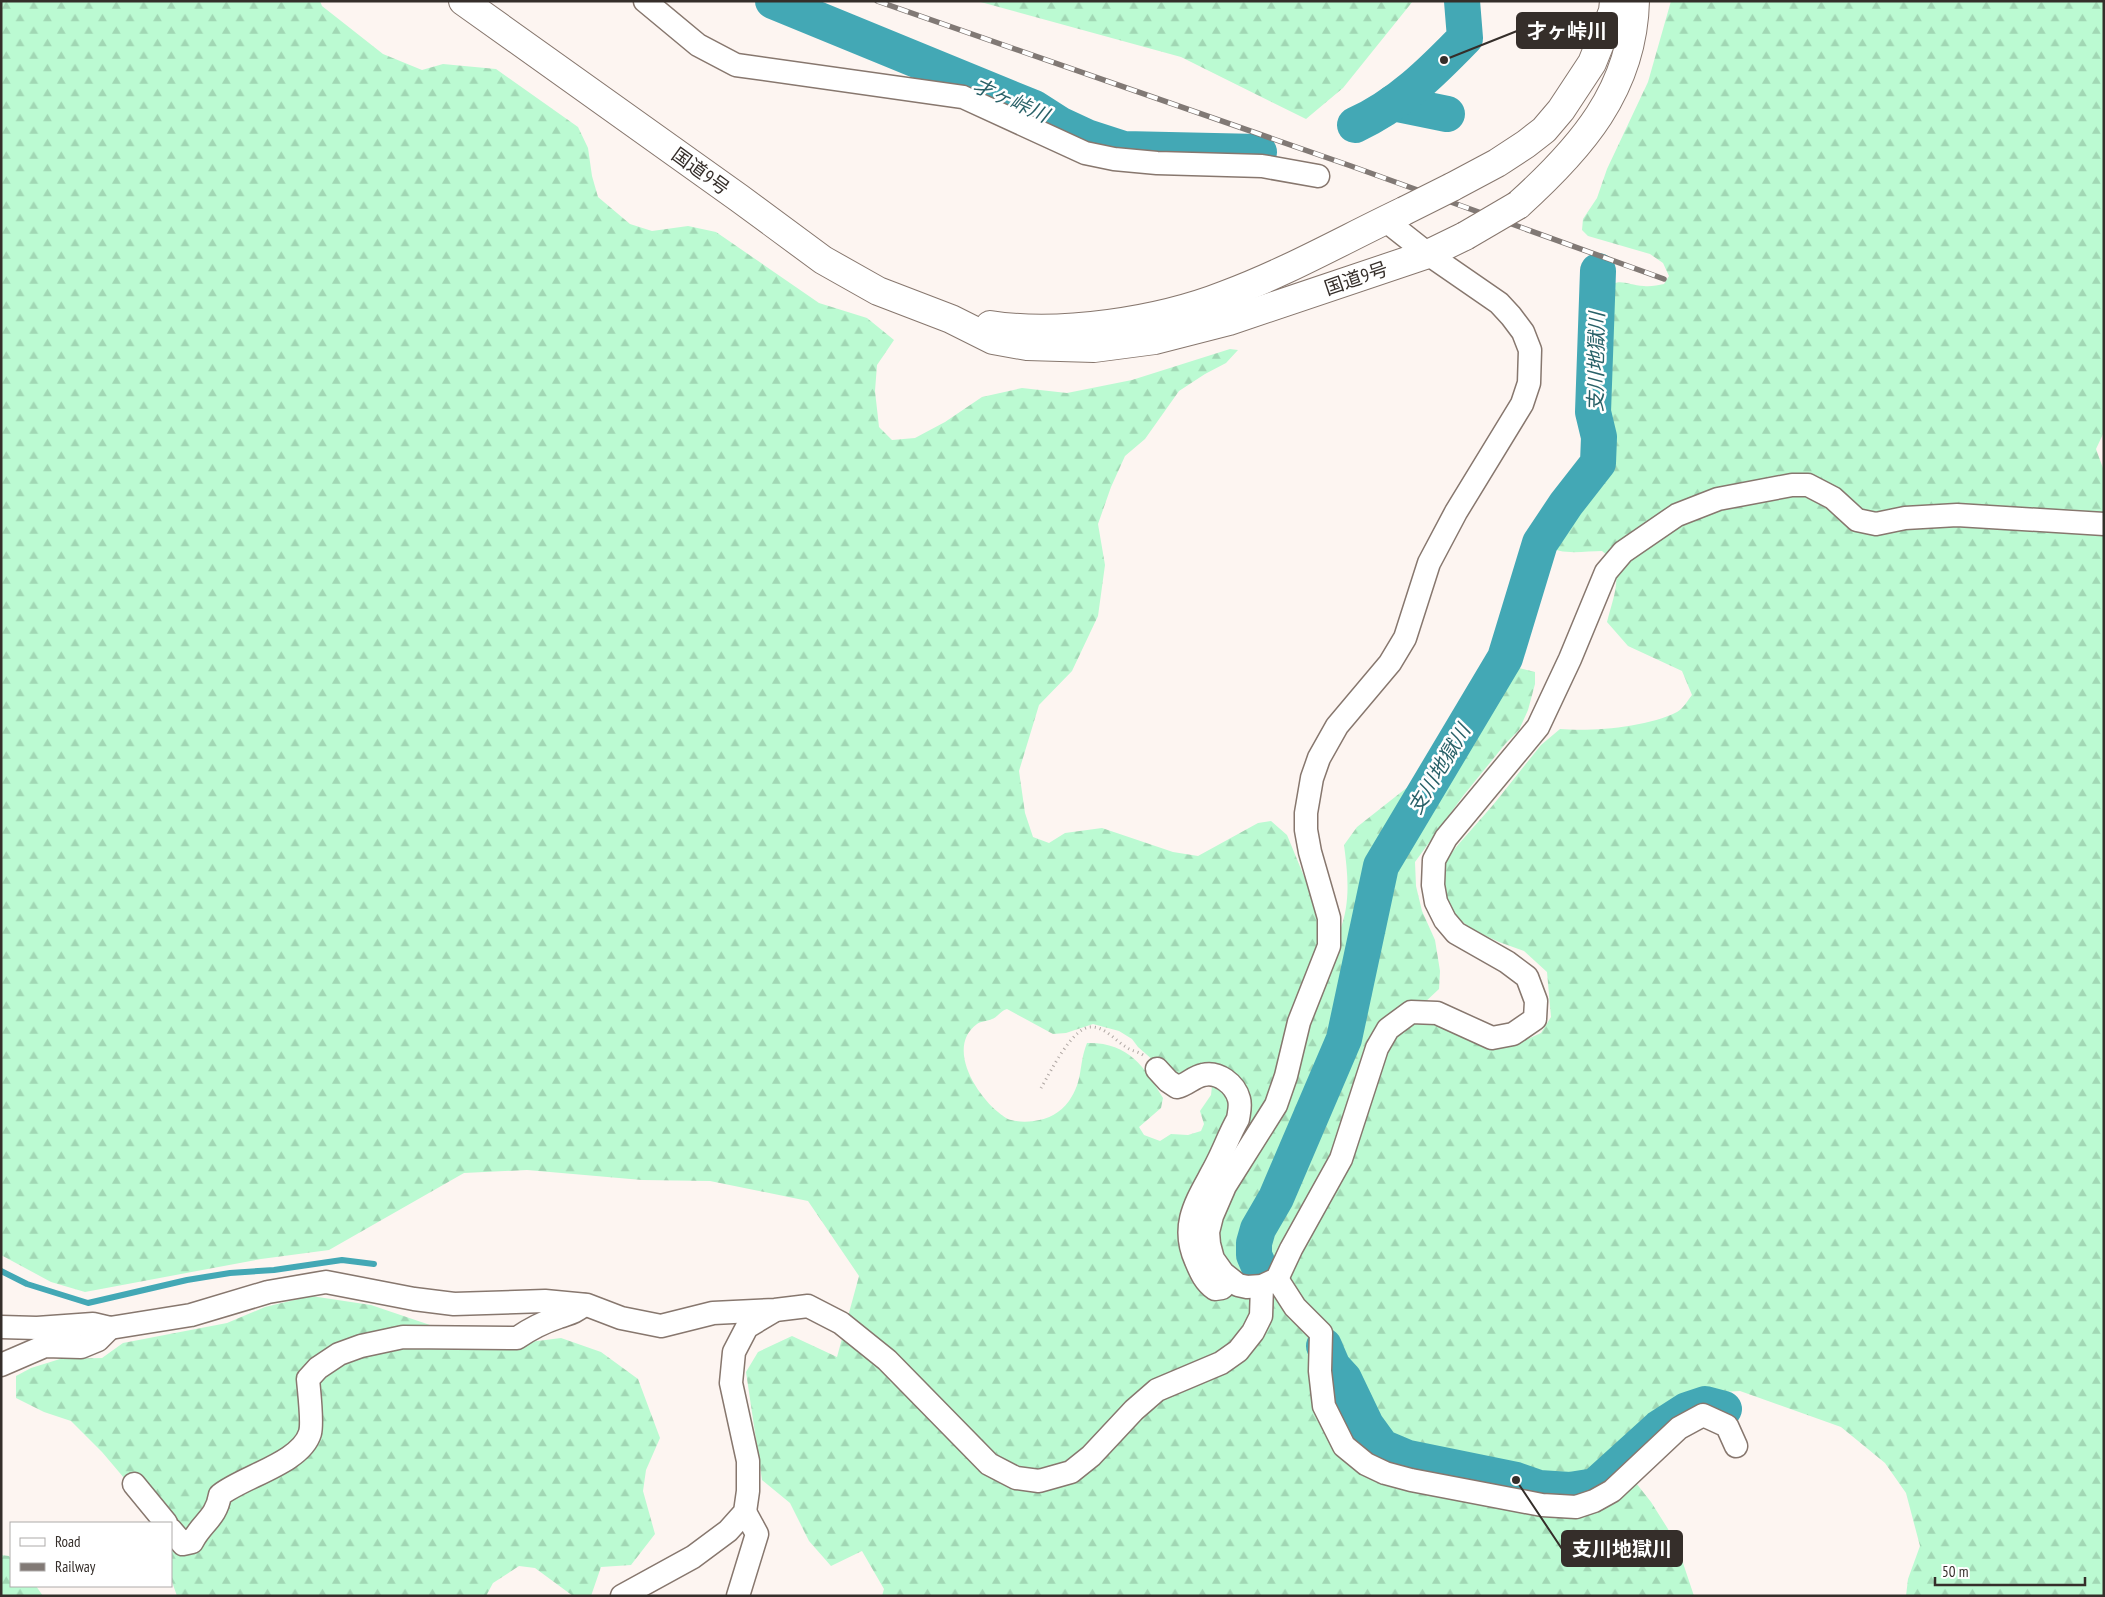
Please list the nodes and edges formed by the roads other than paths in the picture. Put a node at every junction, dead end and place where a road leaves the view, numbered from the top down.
1 (464, 1) edge
2 (645, 1) edge
3 (1614, 1) edge
4 (1635, 1) edge
5 (1318, 176) dead end
6 (1394, 216) junction
7 (1428, 254) junction
8 (951, 319) junction
9 (2104, 524) edge
10 (1157, 1069) road end
11 (1230, 1280) junction
12 (1269, 1282) junction
13 (584, 1305) junction
14 (775, 1310) junction
15 (1, 1326) edge
16 (110, 1328) junction
17 (1, 1365) edge
18 (1736, 1446) dead end
19 (134, 1484) dead end
20 (745, 1512) junction
21 (165, 1522) edge
22 (172, 1531) edge
23 (622, 1596) edge
24 (738, 1596) edge

1 - 8 highway, 国道9号
2 - 5 street
3 - 6 highway, 国道9号, bridge
4 - 7 highway, 国道9号, bridge
6 - 7 street
6 - 8 highway, 国道9号
7 - 8 highway, 国道9号
7 - 11 street
9 - 12 street
10 - 11 street
11 - 12 street
12 - 14 street
12 - 18 street
13 - 14 street
13 - 16 street
13 - 22 street
14 - 20 street
15 - 16 street
16 - 17 street
19 - 21 street
20 - 23 street
20 - 24 street

